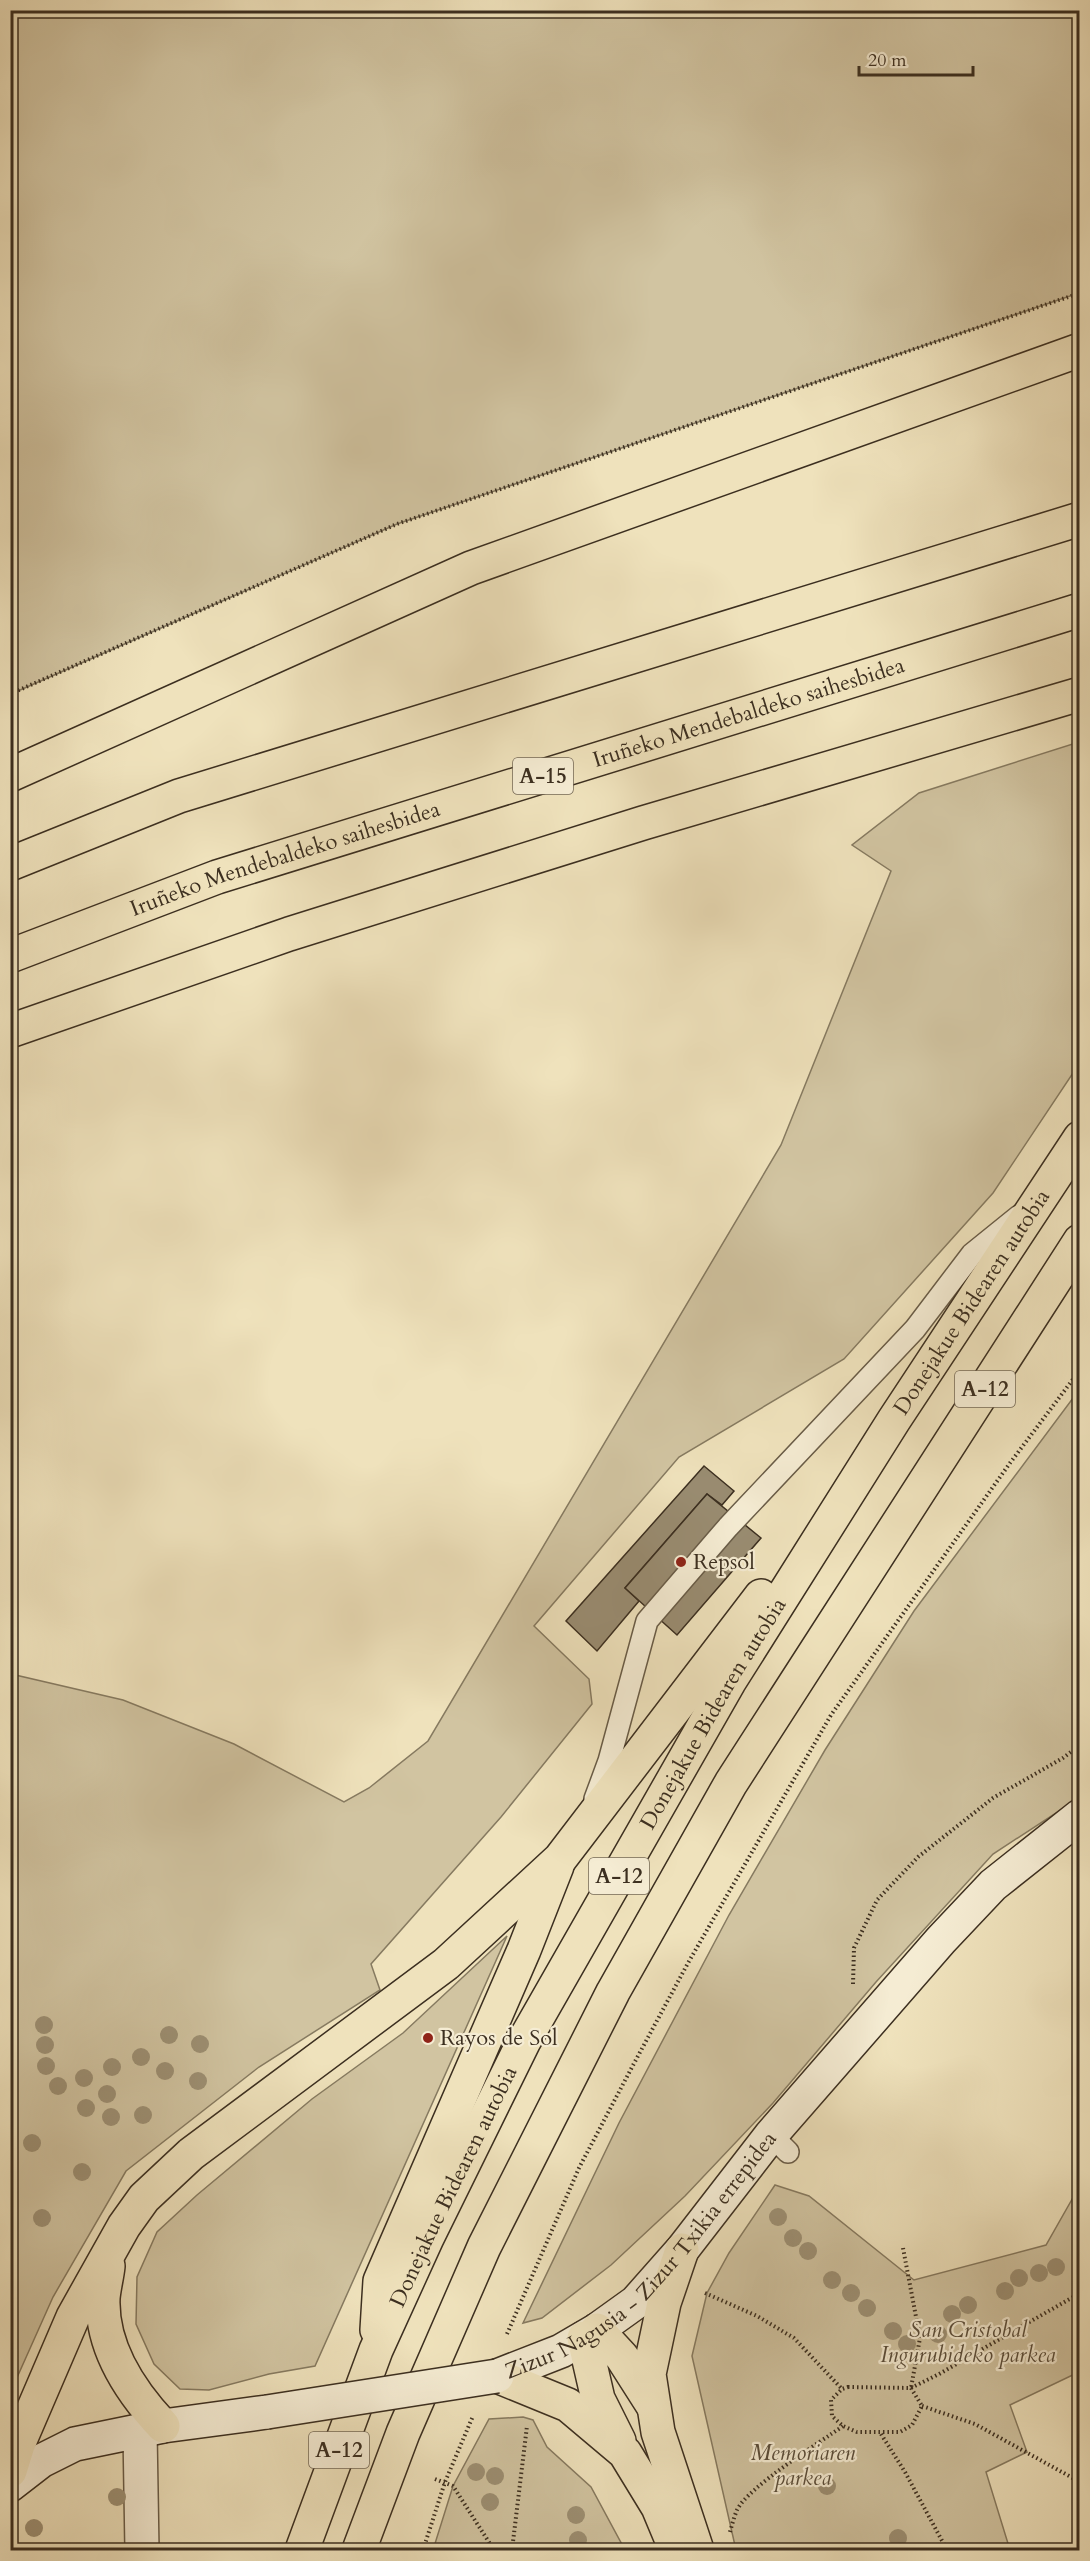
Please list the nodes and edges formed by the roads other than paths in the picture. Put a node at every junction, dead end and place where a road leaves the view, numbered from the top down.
1 (1080, 350) edge
2 (1080, 519) edge
3 (1080, 610) edge
4 (1080, 694) edge
5 (10, 775) edge
6 (10, 864) edge
7 (10, 956) edge
8 (10, 1031) edge
9 (1080, 1138) edge
10 (1041, 1199) junction
11 (1080, 1241) edge
12 (894, 1420) junction
13 (1078, 1823) edge
14 (585, 1826) junction
15 (560, 1859) junction
16 (682, 2250) junction
17 (111, 2252) junction
18 (591, 2334) junction
19 (376, 2350) junction
20 (512, 2375) junction
21 (655, 2408) junction
22 (152, 2429) junction
23 (403, 2433) junction
24 (625, 2453) junction
25 (10, 2471) edge
26 (10, 2486) edge
27 (142, 2550) edge
28 (303, 2550) edge
29 (359, 2550) edge
30 (378, 2550) edge
31 (676, 2550) edge
32 (697, 2550) edge

1 - 5 highway
2 - 6 highway
3 - 7 highway, Iruñeko Mendebaldeko saihesbidea / A-15
4 - 8 highway
9 - 10 highway, Donejakue Bidearen autobia / A-12
10 - 12 highway, Donejakue Bidearen autobia / A-12
10 - 14 lane
11 - 23 highway, A-12
12 - 14 highway
12 - 19 highway, Donejakue Bidearen autobia / A-12
13 - 16 street, Zizur Nagusia - Zizur Txikia errepidea
14 - 15 highway
15 - 17 highway
15 - 19 highway
16 - 18 street, Zizur Nagusia - Zizur Txikia errepidea
16 - 21 highway
17 - 22 highway
17 - 25 highway
18 - 20 street, Zizur Nagusia - Zizur Txikia errepidea
18 - 21 highway
18 - 24 highway
19 - 28 highway, Donejakue Bidearen autobia / A-12
20 - 22 street, Zizur Nagusia - Zizur Txikia errepidea, bridge
20 - 24 highway
21 - 32 highway
22 - 26 street, Zizur Nagusia - Zizur Txikia errepidea
22 - 27 street
23 - 29 highway, A-12
23 - 30 highway
24 - 31 highway

